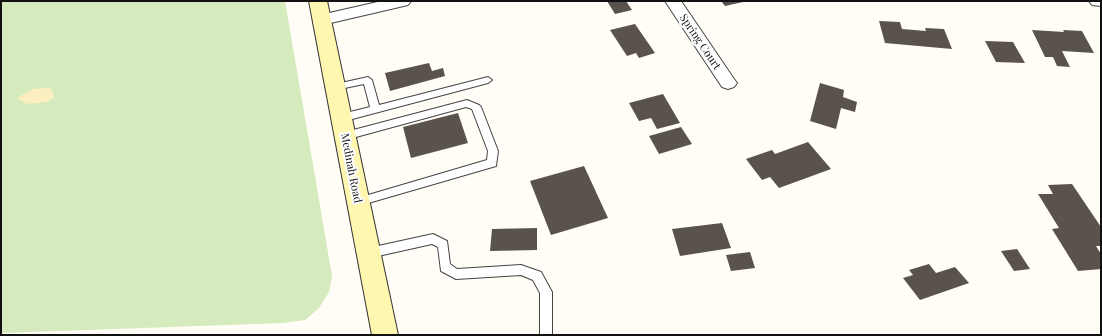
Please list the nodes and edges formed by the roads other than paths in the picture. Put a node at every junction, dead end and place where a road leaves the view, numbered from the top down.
1 (318, 1) edge
2 (403, 1) edge
3 (673, 1) edge
4 (1097, 1) edge
5 (1101, 1) edge
6 (322, 20) junction
7 (488, 80) dead end
8 (728, 83) dead end
9 (335, 87) junction
10 (375, 108) junction
11 (343, 127) junction
12 (358, 202) junction
13 (369, 253) junction
14 (385, 335) edge
15 (546, 335) edge

1 - 6 main road, Medinah Road
2 - 6 street
3 - 8 street, Spring Court
4 - 5 street
6 - 9 main road, Medinah Road
7 - 10 lane
9 - 10 lane
9 - 11 main road, Medinah Road
10 - 11 lane
11 - 12 main road, Medinah Road
11 - 12 lane
12 - 13 main road, Medinah Road
13 - 14 main road, Medinah Road
13 - 15 lane

